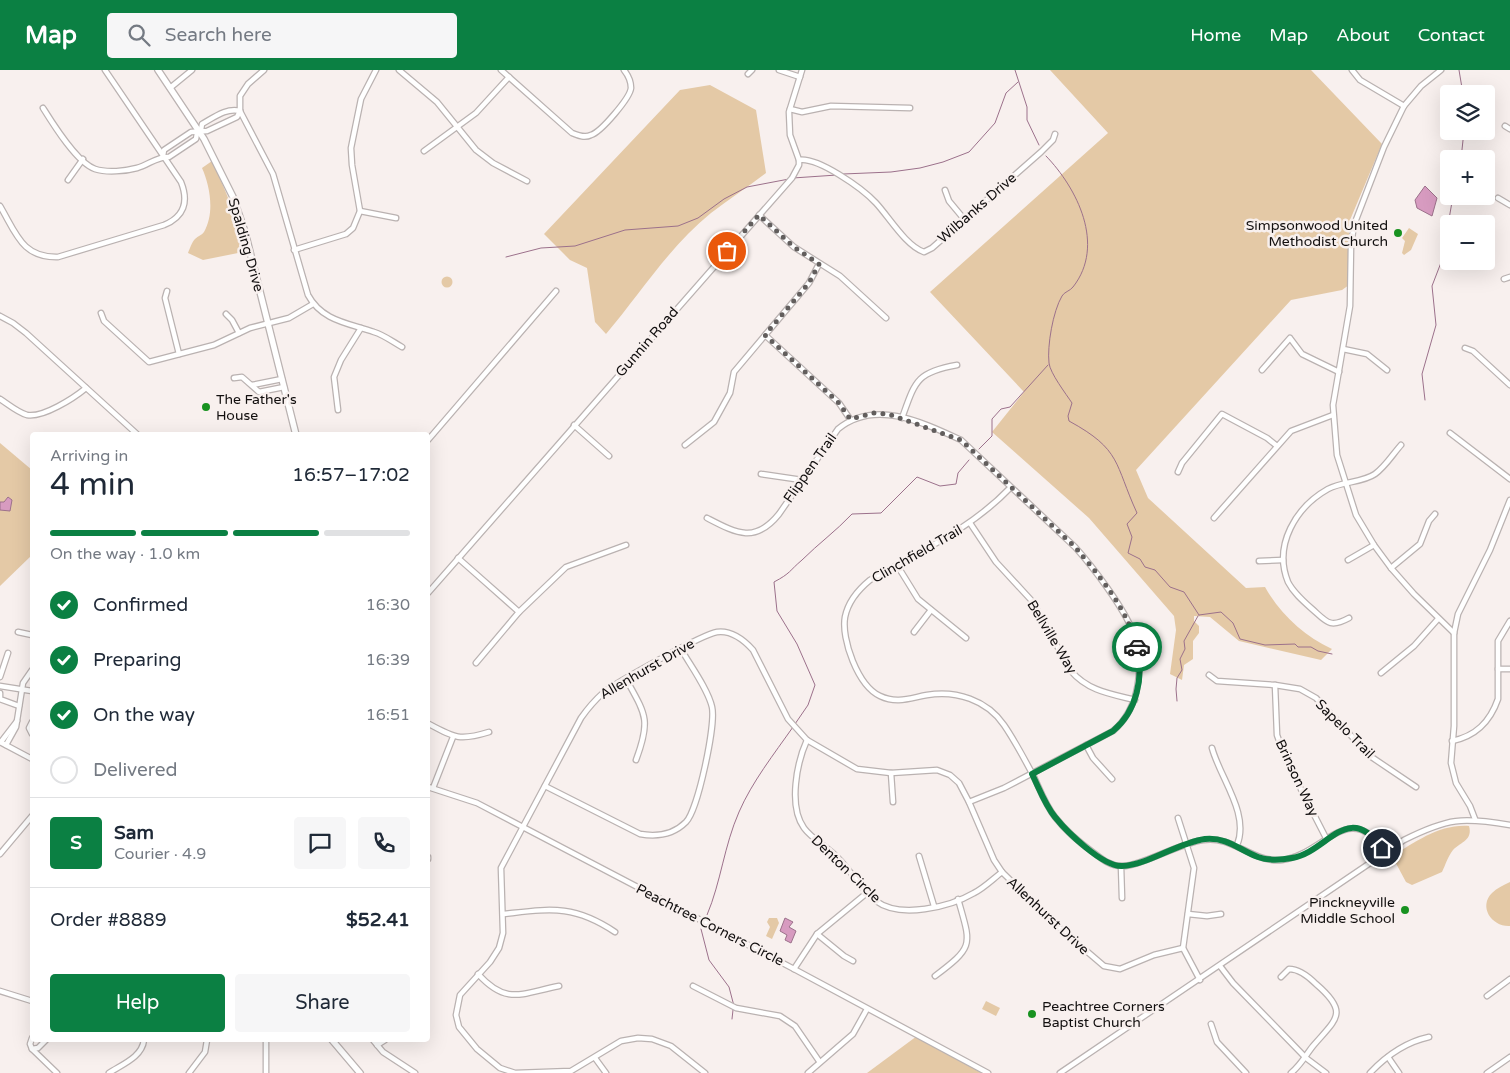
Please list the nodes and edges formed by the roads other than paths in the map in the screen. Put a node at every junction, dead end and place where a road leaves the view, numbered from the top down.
1 (105, 70) edge
2 (158, 70) edge
3 (192, 70) edge
4 (264, 70) edge
5 (376, 70) edge
6 (400, 70) edge
7 (501, 70) edge
8 (624, 70) edge
9 (752, 70) edge
10 (779, 70) edge
11 (802, 70) edge
12 (1352, 70) edge
13 (1441, 70) edge
14 (748, 74) dead end
15 (509, 77) junction
16 (800, 77) junction
17 (170, 88) junction
18 (1404, 106) junction
19 (43, 108) dead end
20 (910, 108) dead end
21 (790, 109) junction
22 (240, 111) junction
23 (1505, 126) dead end
24 (456, 128) junction
25 (1510, 129) edge
26 (199, 132) junction
27 (1055, 134) dead end
28 (178, 140) junction
29 (183, 147) junction
30 (424, 151) dead end
31 (163, 156) junction
32 (83, 159) junction
33 (799, 160) junction
34 (68, 180) dead end
35 (527, 181) dead end
36 (945, 190) dead end
37 (1498, 198) dead end
38 (1510, 205) edge
39 (0, 206) edge
40 (360, 211) junction
41 (759, 215) junction
42 (396, 218) dead end
43 (964, 219) junction
44 (294, 250) junction
45 (819, 264) junction
46 (1510, 277) edge
47 (1504, 279) dead end
48 (556, 290) dead end
49 (167, 291) dead end
50 (313, 304) junction
51 (101, 313) dead end
52 (226, 314) dead end
53 (0, 316) edge
54 (886, 318) dead end
55 (268, 324) junction
56 (361, 328) junction
57 (239, 333) junction
58 (765, 335) junction
59 (402, 347) dead end
60 (1465, 348) dead end
61 (1343, 349) junction
62 (178, 354) junction
63 (957, 366) dead end
64 (1262, 370) dead end
65 (1387, 370) dead end
66 (1338, 372) junction
67 (234, 378) dead end
68 (282, 379) junction
69 (252, 385) junction
70 (1510, 385) edge
71 (284, 387) junction
72 (86, 388) junction
73 (0, 399) edge
74 (338, 410) dead end
75 (1333, 415) junction
76 (902, 418) junction
77 (850, 419) junction
78 (574, 425) junction
79 (135, 432) edge
80 (295, 432) edge
81 (1450, 433) dead end
82 (430, 438) edge
83 (685, 445) dead end
84 (1401, 445) dead end
85 (1277, 446) junction
86 (609, 456) dead end
87 (1178, 472) dead end
88 (761, 474) dead end
89 (1510, 479) edge
90 (802, 480) junction
91 (1344, 483) junction
92 (1010, 488) junction
93 (1510, 500) edge
94 (1435, 514) dead end
95 (707, 518) dead end
96 (1214, 518) dead end
97 (970, 523) junction
98 (626, 545) dead end
99 (1374, 545) junction
100 (458, 558) junction
101 (1283, 560) junction
102 (1348, 560) dead end
103 (1259, 561) dead end
104 (897, 565) junction
105 (1391, 568) junction
106 (430, 591) edge
107 (931, 610) junction
108 (520, 612) junction
109 (1349, 618) dead end
110 (1438, 619) junction
111 (1510, 622) edge
112 (18, 632) dead end
113 (914, 632) dead end
114 (1454, 633) junction
115 (30, 635) edge
116 (966, 638) dead end
117 (681, 649) junction
118 (8, 653) dead end
119 (476, 663) dead end
120 (1498, 669) junction
121 (1510, 669) edge
122 (1381, 673) dead end
123 (30, 674) edge
124 (1209, 675) dead end
125 (0, 677) edge
126 (626, 679) junction
127 (1275, 685) junction
128 (0, 686) edge
129 (22, 688) junction
130 (30, 690) edge
131 (0, 693) edge
132 (1134, 700) junction
133 (19, 706) junction
134 (430, 725) edge
135 (489, 732) dead end
136 (454, 738) junction
137 (807, 740) junction
138 (1452, 742) junction
139 (2, 743) edge
140 (1086, 745) junction
141 (1212, 748) dead end
142 (30, 758) edge
143 (636, 760) dead end
144 (891, 773) junction
145 (1032, 774) junction
146 (1112, 779) dead end
147 (545, 786) junction
148 (1416, 787) dead end
149 (430, 788) edge
150 (893, 802) dead end
151 (970, 802) junction
152 (30, 818) edge
153 (1178, 818) dead end
154 (1475, 819) junction
155 (1510, 825) edge
156 (522, 827) junction
157 (1326, 838) junction
158 (1187, 843) junction
159 (1237, 845) junction
160 (1385, 851) junction
161 (0, 854) edge
162 (919, 856) dead end
163 (1121, 866) junction
164 (1002, 872) junction
165 (868, 892) junction
166 (1122, 898) dead end
167 (958, 899) junction
168 (934, 906) junction
169 (503, 914) junction
170 (1188, 914) junction
171 (1221, 914) dead end
172 (615, 932) dead end
173 (816, 934) junction
174 (1183, 948) junction
175 (853, 961) dead end
176 (1220, 966) junction
177 (794, 969) junction
178 (478, 974) junction
179 (935, 976) dead end
180 (1281, 978) dead end
181 (1510, 979) edge
182 (1200, 980) junction
183 (559, 986) dead end
184 (693, 986) dead end
185 (0, 990) edge
186 (1487, 996) dead end
187 (30, 1000) edge
188 (866, 1009) junction
189 (1211, 1024) dead end
190 (1429, 1037) dead end
191 (31, 1042) edge
192 (44, 1042) edge
193 (144, 1042) edge
194 (207, 1042) edge
195 (266, 1042) edge
196 (334, 1042) edge
197 (375, 1042) edge
198 (382, 1042) edge
199 (377, 1045) junction
200 (32, 1049) junction
201 (1388, 1056) junction
202 (1510, 1057) edge
203 (595, 1058) junction
204 (1306, 1058) junction
205 (819, 1061) junction
206 (57, 1073) edge
207 (109, 1073) edge
208 (189, 1073) edge
209 (266, 1073) edge
210 (360, 1073) edge
211 (415, 1073) edge
212 (606, 1073) edge
213 (706, 1073) edge
214 (808, 1073) edge
215 (988, 1073) edge
216 (1060, 1073) edge
217 (1246, 1073) edge
218 (1291, 1073) edge
219 (1326, 1073) edge
220 (1370, 1073) edge
221 (1400, 1073) edge
222 (1487, 1073) edge

1 - 31 street
2 - 17 main road, Spalding Drive
3 - 17 street
4 - 22 street
5 - 40 street
6 - 24 street
7 - 15 street
8 - 15 street
9 - 14 street
10 - 16 street
11 - 16 street
12 - 18 street
13 - 18 street
15 - 24 street
16 - 21 street
17 - 26 main road, Spalding Drive
18 - 61 street
19 - 32 street
20 - 21 street
21 - 33 street
22 - 26 street
22 - 26 street
22 - 44 street
23 - 25 street
24 - 30 street
24 - 35 street
26 - 28 street
26 - 29 street
26 - 55 main road, Spalding Drive
27 - 43 street, Wilbanks Drive
28 - 29 street
28 - 31 street
29 - 31 street
31 - 32 street
31 - 39 street
32 - 34 street
33 - 41 street, Gunnin Road
33 - 43 street, Wilbanks Drive
36 - 43 street
37 - 38 street
40 - 42 street
40 - 44 street
41 - 45 street
41 - 78 street, Gunnin Road
44 - 50 street
45 - 54 street
45 - 58 street
46 - 47 street
48 - 82 street
49 - 62 street
50 - 55 street
50 - 56 street
51 - 62 street
52 - 57 street
53 - 72 street
55 - 57 street
55 - 68 main road, Spalding Drive
56 - 59 street
56 - 74 street
57 - 62 street
58 - 77 street
58 - 83 street
60 - 70 street
61 - 65 street
61 - 66 street
63 - 76 street
64 - 66 street
66 - 75 street
67 - 69 street
68 - 69 street
68 - 71 main road, Spalding Drive
69 - 71 street
71 - 80 main road, Spalding Drive
72 - 73 street
72 - 79 street
75 - 85 street
75 - 91 street
76 - 77 street
76 - 92 street
77 - 90 street, Flippen Trail
78 - 86 street
78 - 100 street, Gunnin Road
81 - 89 street
84 - 91 street
85 - 87 street
85 - 96 street
88 - 90 street
90 - 95 street, Flippen Trail
91 - 99 street
91 - 101 street
92 - 97 street, Clinchfield Trail
92 - 132 street
93 - 114 street
94 - 105 street
97 - 104 street, Clinchfield Trail
97 - 132 street, Bellville Way
98 - 108 street
99 - 102 street
99 - 105 street
100 - 106 street, Gunnin Road
100 - 108 street
101 - 103 street
101 - 109 street
104 - 107 street
104 - 145 street, Clinchfield Trail
105 - 110 street
107 - 113 street
107 - 116 street
108 - 119 street
110 - 114 street
110 - 122 street
111 - 120 street
112 - 115 street
114 - 138 street
117 - 126 street, Allenhurst Drive
117 - 137 street, Allenhurst Drive
117 - 147 street
118 - 125 street
120 - 121 street
120 - 138 street
123 - 129 street
124 - 127 street, Sapelo Trail
126 - 143 street
126 - 147 street, Allenhurst Drive
127 - 148 street, Sapelo Trail
127 - 157 street, Brinson Way
128 - 129 street
129 - 130 street
129 - 133 street
131 - 133 street
132 - 140 street
133 - 139 street
134 - 136 street
135 - 136 street
136 - 149 street
137 - 144 street, Allenhurst Drive
137 - 165 street, Denton Circle
138 - 154 street
139 - 142 street
140 - 145 street
140 - 146 street
141 - 159 street
144 - 150 street
144 - 151 street, Allenhurst Drive
145 - 151 street
145 - 163 street, Clinchfield Trail
147 - 156 street, Allenhurst Drive
149 - 156 street, Peachtree Corners Circle
151 - 164 street, Allenhurst Drive
152 - 161 street
153 - 158 street
154 - 155 street
154 - 160 street
156 - 169 street, Allenhurst Drive
156 - 177 street, Peachtree Corners Circle
157 - 159 street
157 - 160 street
158 - 159 street
158 - 163 street
158 - 170 street
160 - 176 street
162 - 168 street
163 - 166 street
164 - 167 street, Denton Circle
164 - 174 street, Allenhurst Drive
165 - 168 street, Denton Circle
165 - 173 street
167 - 168 street, Denton Circle
167 - 179 street
169 - 172 street
169 - 178 street, Allenhurst Drive
170 - 171 street
170 - 174 street
173 - 175 street
173 - 177 street
174 - 182 street
176 - 182 street
176 - 204 street
177 - 188 street, Peachtree Corners Circle
178 - 183 street
178 - 203 street, Allenhurst Drive
180 - 204 street
181 - 186 street
182 - 216 street
184 - 205 street
185 - 187 street
188 - 205 street
188 - 215 street, Peachtree Corners Circle
189 - 217 street
190 - 201 street
191 - 200 street
192 - 200 street
193 - 207 street
194 - 208 street
195 - 209 street
196 - 210 main road
197 - 199 street
198 - 199 street
199 - 211 street
200 - 206 street
201 - 220 street
201 - 221 street
202 - 222 street
203 - 212 street
203 - 213 street, Allenhurst Drive
204 - 218 street
204 - 219 street
205 - 214 street

